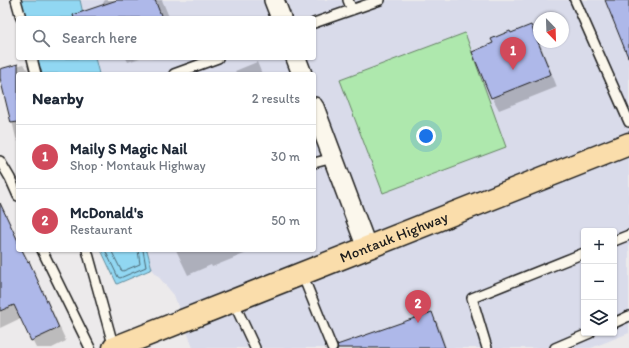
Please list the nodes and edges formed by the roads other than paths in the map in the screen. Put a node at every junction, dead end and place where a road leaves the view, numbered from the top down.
1 (16, 0) edge
2 (274, 0) edge
3 (348, 0) edge
4 (380, 0) edge
5 (575, 0) edge
6 (352, 10) junction
7 (20, 16) edge
8 (280, 16) edge
9 (316, 22) edge
10 (32, 60) edge
11 (212, 60) edge
12 (297, 60) edge
13 (36, 72) edge
14 (180, 72) edge
15 (301, 72) edge
16 (316, 112) edge
17 (629, 122) edge
18 (629, 144) edge
19 (333, 158) junction
20 (0, 161) edge
21 (316, 162) edge
22 (16, 192) edge
23 (629, 235) edge
24 (617, 240) edge
25 (367, 248) junction
26 (43, 252) edge
27 (88, 252) edge
28 (581, 254) edge
29 (302, 274) junction
30 (233, 301) junction
31 (629, 316) edge
32 (617, 322) edge
33 (583, 336) edge
34 (90, 348) edge
35 (114, 348) edge
36 (255, 348) edge
37 (332, 348) edge
38 (487, 348) edge
39 (555, 348) edge

1 - 7 lane
2 - 8 street
3 - 6 lane
4 - 6 lane
5 - 17 lane
6 - 9 lane
10 - 13 lane
11 - 14 lane
12 - 15 street
16 - 19 street
18 - 25 main road, Montauk Highway
19 - 21 lane
19 - 25 street
20 - 22 lane
23 - 24 lane
25 - 29 main road, Montauk Highway
26 - 34 lane
27 - 35 lane
28 - 38 lane
29 - 30 main road, Montauk Highway
29 - 37 lane
30 - 35 main road, Montauk Highway
30 - 36 lane
31 - 32 lane
33 - 39 lane

